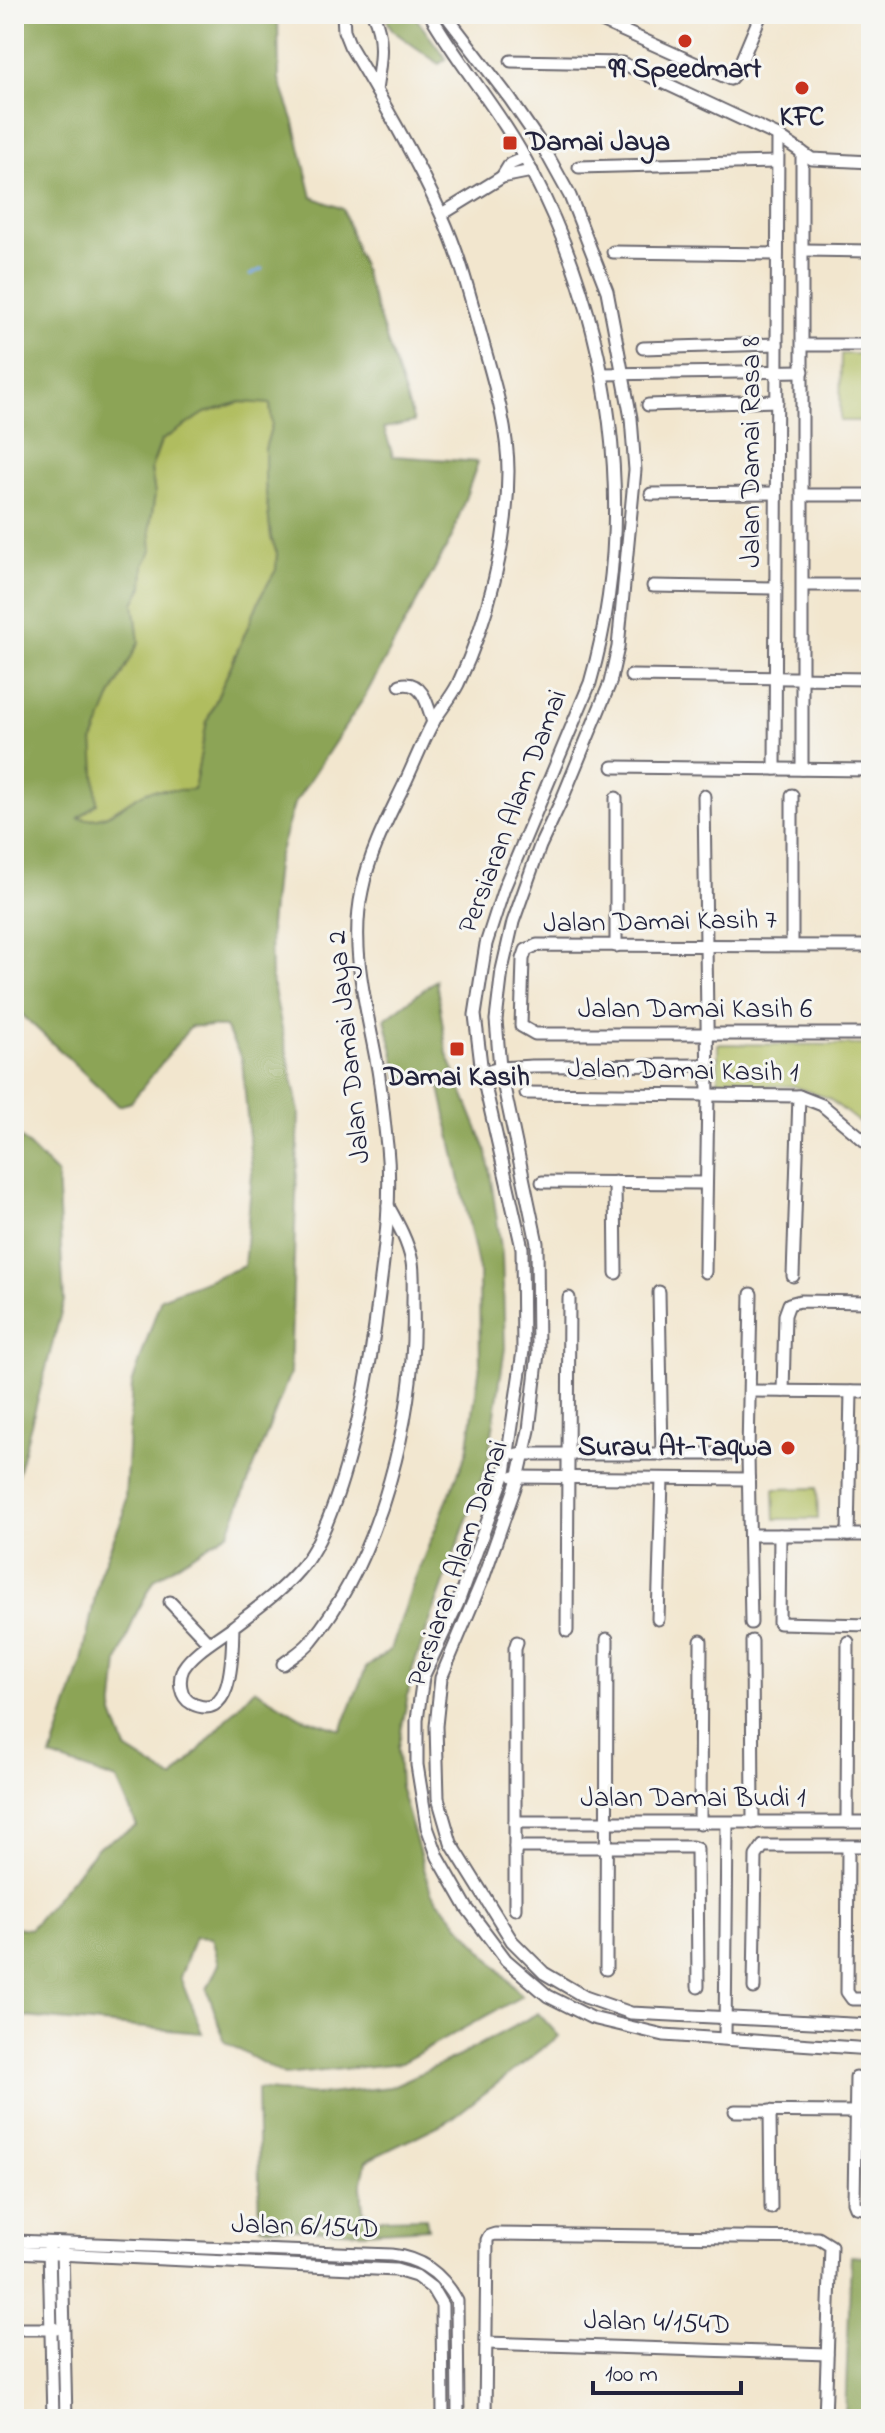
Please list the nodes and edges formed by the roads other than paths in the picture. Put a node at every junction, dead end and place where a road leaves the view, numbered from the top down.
1 (343, 14) edge
2 (373, 14) edge
3 (430, 14) edge
4 (445, 14) edge
5 (586, 14) edge
6 (761, 14) edge
7 (511, 61) dead end
8 (376, 91) junction
9 (778, 136) junction
10 (802, 152) junction
11 (524, 158) junction
12 (777, 162) junction
13 (871, 162) edge
14 (579, 167) dead end
15 (532, 171) junction
16 (502, 177) junction
17 (442, 214) junction
18 (804, 250) junction
19 (871, 251) edge
20 (613, 252) dead end
21 (777, 254) junction
22 (777, 344) junction
23 (803, 345) junction
24 (871, 345) edge
25 (643, 348) dead end
26 (777, 371) junction
27 (803, 371) junction
28 (623, 372) junction
29 (602, 374) junction
30 (777, 401) junction
31 (648, 405) dead end
32 (776, 493) junction
33 (651, 494) dead end
34 (803, 495) junction
35 (871, 495) edge
36 (803, 585) junction
37 (871, 585) edge
38 (653, 586) dead end
39 (776, 588) junction
40 (631, 676) dead end
41 (776, 679) junction
42 (803, 679) junction
43 (871, 679) edge
44 (400, 685) dead end
45 (433, 723) junction
46 (613, 767) dead end
47 (775, 769) junction
48 (802, 769) junction
49 (871, 770) edge
50 (792, 795) dead end
51 (704, 796) dead end
52 (616, 798) dead end
53 (792, 945) junction
54 (616, 946) junction
55 (705, 946) junction
56 (871, 946) edge
57 (521, 1026) joint
58 (707, 1034) junction
59 (871, 1034) edge
60 (708, 1065) junction
61 (500, 1068) junction
62 (482, 1073) junction
63 (526, 1093) dead end
64 (708, 1094) junction
65 (799, 1096) junction
66 (871, 1146) edge
67 (542, 1182) dead end
68 (615, 1182) junction
69 (705, 1183) junction
70 (388, 1205) junction
71 (705, 1272) dead end
72 (616, 1273) dead end
73 (793, 1276) dead end
74 (659, 1292) dead end
75 (751, 1294) dead end
76 (569, 1298) dead end
77 (871, 1302) edge
78 (751, 1391) junction
79 (783, 1391) junction
80 (851, 1392) junction
81 (871, 1392) edge
82 (509, 1453) junction
83 (748, 1454) junction
84 (567, 1455) junction
85 (662, 1455) junction
86 (679, 1455) junction
87 (524, 1456) junction
88 (505, 1473) junction
89 (518, 1479) junction
90 (568, 1479) junction
91 (662, 1479) junction
92 (691, 1479) junction
93 (749, 1479) junction
94 (750, 1535) junction
95 (780, 1535) junction
96 (848, 1535) junction
97 (871, 1535) edge
98 (170, 1602) dead end
99 (658, 1619) dead end
100 (751, 1623) dead end
101 (871, 1625) edge
102 (233, 1627) junction
103 (567, 1631) dead end
104 (607, 1639) dead end
105 (701, 1641) dead end
106 (752, 1641) dead end
107 (517, 1642) dead end
108 (848, 1642) dead end
109 (209, 1643) junction
110 (283, 1664) dead end
111 (436, 1763) junction
112 (417, 1765) junction
113 (515, 1822) junction
114 (847, 1822) junction
115 (871, 1822) edge
116 (700, 1823) junction
117 (727, 1823) junction
118 (753, 1823) junction
119 (606, 1824) junction
120 (871, 1846) edge
121 (515, 1847) junction
122 (606, 1847) junction
123 (848, 1847) junction
124 (515, 1909) dead end
125 (606, 1969) dead end
126 (698, 1987) dead end
127 (754, 1988) dead end
128 (727, 1991) junction
129 (871, 1999) edge
130 (696, 2017) junction
131 (727, 2018) junction
132 (759, 2019) junction
133 (871, 2025) edge
134 (725, 2038) junction
135 (871, 2049) edge
136 (856, 2077) dead end
137 (735, 2111) dead end
138 (770, 2111) junction
139 (856, 2112) junction
140 (771, 2208) dead end
141 (871, 2209) edge
142 (14, 2241) edge
143 (56, 2249) junction
144 (14, 2252) edge
145 (14, 2329) edge
146 (51, 2329) junction
147 (64, 2329) junction
148 (486, 2343) junction
149 (827, 2354) junction
150 (53, 2419) edge
151 (66, 2419) edge
152 (443, 2419) edge
153 (458, 2419) edge
154 (485, 2419) edge
155 (825, 2419) edge

1 - 8 street, Jalan Damai Jaya 2
2 - 8 street
3 - 11 street, Persiaran Alam Damai
4 - 28 street, Persiaran Alam Damai
5 - 6 street
7 - 9 street
8 - 17 street, Jalan Damai Jaya 2
9 - 10 street
9 - 12 street, Jalan Damai Rasa 8
10 - 13 street
10 - 18 street, Jalan Damai Rasa 8
11 - 15 street, Persiaran Alam Damai
11 - 16 street
12 - 14 street
12 - 21 street, Jalan Damai Rasa 8
15 - 16 street
15 - 29 street, Persiaran Alam Damai
16 - 17 street
17 - 45 street, Jalan Damai Jaya 2
18 - 19 street
18 - 23 street, Jalan Damai Rasa 8
20 - 21 street
21 - 22 street, Jalan Damai Rasa 8
22 - 25 street
22 - 26 street, Jalan Damai Rasa 8
23 - 24 street
23 - 27 street, Jalan Damai Rasa 8
26 - 27 street
26 - 28 street
26 - 30 street, Jalan Damai Rasa 8
27 - 34 street, Jalan Damai Rasa 8
28 - 29 street
28 - 61 street, Persiaran Alam Damai
29 - 62 street, Persiaran Alam Damai
30 - 31 street
30 - 32 street, Jalan Damai Rasa 8
32 - 33 street
32 - 39 street, Jalan Damai Rasa 8
34 - 35 street
34 - 36 street, Jalan Damai Rasa 8
36 - 37 street
36 - 42 street, Jalan Damai Rasa 8
38 - 39 street
39 - 41 street, Jalan Damai Rasa 8
40 - 41 street
41 - 42 street
41 - 47 street, Jalan Damai Rasa 8
42 - 43 street
42 - 48 street, Jalan Damai Rasa 8
44 - 45 street
45 - 70 street, Jalan Damai Jaya 2
46 - 47 street
47 - 48 street
48 - 49 street
50 - 53 street
51 - 55 street
52 - 54 street
53 - 55 street, Jalan Damai Kasih 7
53 - 56 street, Jalan Damai Kasih 7
54 - 55 street, Jalan Damai Kasih 7
54 - 57 street, Jalan Damai Kasih 7
55 - 58 street
57 - 58 street, Jalan Damai Kasih 6
58 - 59 street, Jalan Damai Kasih 6
58 - 60 street
60 - 61 street
60 - 64 street
61 - 62 street
61 - 87 street, Persiaran Alam Damai
62 - 82 street, Persiaran Alam Damai
63 - 64 street, Jalan Damai Kasih 1
64 - 65 street, Jalan Damai Kasih 1
64 - 69 street
65 - 66 street, Jalan Damai Kasih 1
65 - 73 street
67 - 68 street
68 - 69 street
68 - 72 street
69 - 71 street
70 - 102 street, Jalan Damai Jaya 2
70 - 110 street
74 - 85 street
75 - 78 street
76 - 84 street
77 - 79 street
78 - 79 street
78 - 83 street
79 - 80 street
80 - 81 street
80 - 96 street
82 - 87 street
82 - 88 street, Persiaran Alam Damai
83 - 86 street
83 - 93 street
84 - 85 street
84 - 87 street
84 - 90 street
85 - 86 street
86 - 92 street
87 - 89 street, Persiaran Alam Damai
88 - 89 street
88 - 112 street, Persiaran Alam Damai
89 - 90 street
89 - 111 street, Persiaran Alam Damai
90 - 91 street
90 - 103 street
91 - 92 street
91 - 99 street
92 - 93 street
93 - 94 street
94 - 95 street
94 - 100 street
95 - 96 street
95 - 101 street
96 - 97 street
98 - 109 street
102 - 109 street, Jalan Damai Jaya 2
102 - 109 street, Jalan Damai Jaya 2
104 - 119 street
105 - 116 street
106 - 118 street
107 - 113 street
108 - 114 street
111 - 112 street
111 - 130 street, Persiaran Alam Damai
112 - 134 street, Persiaran Alam Damai
113 - 119 street, Jalan Damai Budi 1
113 - 121 street
114 - 115 street, Jalan Damai Budi 1
114 - 118 street, Jalan Damai Budi 1
116 - 117 street, Jalan Damai Budi 1
116 - 119 street, Jalan Damai Budi 1
117 - 118 street, Jalan Damai Budi 1
117 - 128 street
119 - 122 street
120 - 123 street
121 - 122 street
121 - 124 street
122 - 125 street
122 - 126 street
123 - 127 street
123 - 129 street
128 - 130 street
128 - 131 street
128 - 132 street
130 - 131 street, Persiaran Alam Damai
131 - 132 street, Persiaran Alam Damai
131 - 134 street
132 - 133 street, Persiaran Alam Damai
134 - 135 street, Persiaran Alam Damai
136 - 139 street
137 - 138 street
138 - 139 street
138 - 140 street
139 - 141 street
142 - 143 street, Jalan 6/154D
143 - 144 street, Jalan 6/154D
143 - 146 street
143 - 147 street
143 - 152 street, Jalan 6/154D
143 - 153 street, Jalan 6/154D
145 - 146 street
146 - 147 street
146 - 150 street
147 - 151 street
148 - 149 street, Jalan 4/154D
148 - 149 street
148 - 154 street
149 - 155 street

